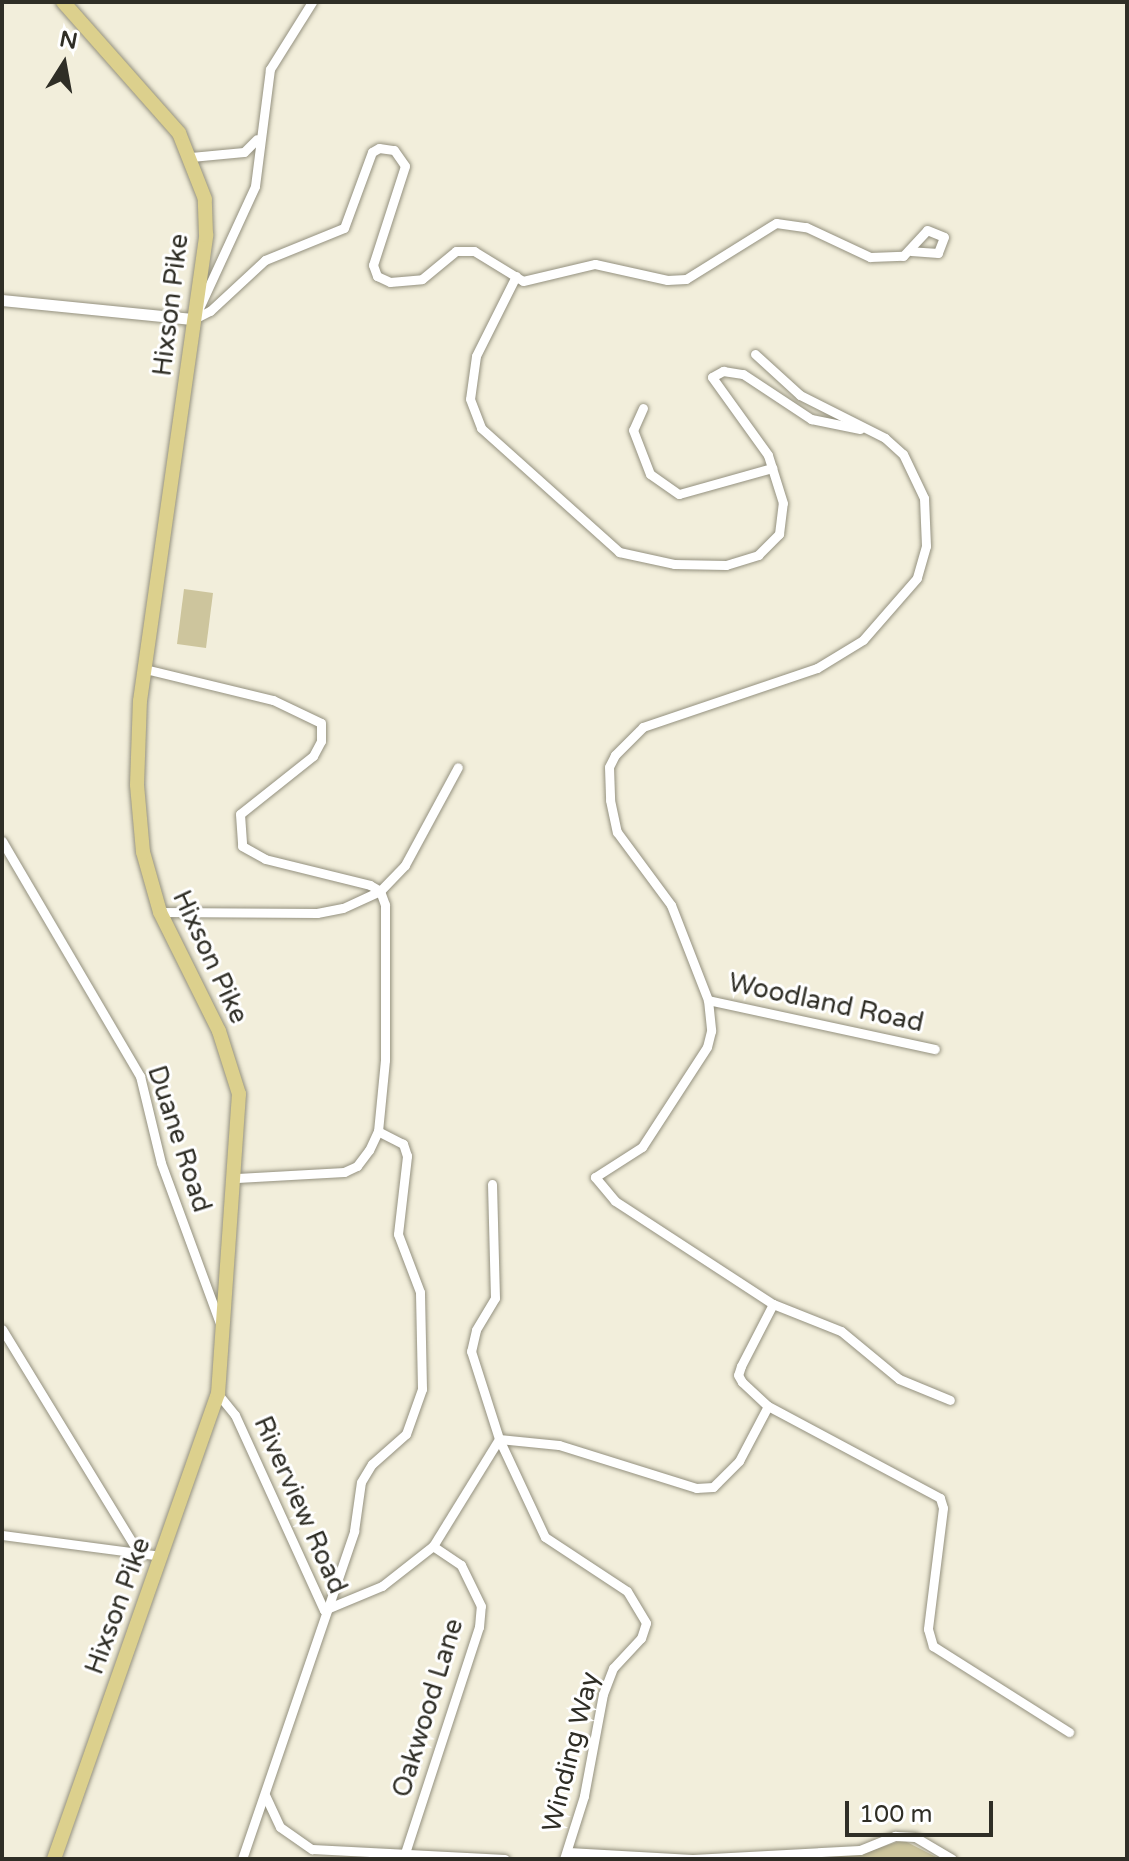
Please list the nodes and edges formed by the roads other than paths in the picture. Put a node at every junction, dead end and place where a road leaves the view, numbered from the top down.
1 (63, 2) edge
2 (312, 2) edge
3 (259, 136) junction
4 (191, 157) junction
5 (911, 251) dead end
6 (516, 276) junction
7 (2, 300) edge
8 (194, 319) junction
9 (755, 354) dead end
10 (643, 408) dead end
11 (866, 430) junction
12 (772, 468) junction
13 (145, 669) junction
14 (458, 767) dead end
15 (2, 841) edge
16 (380, 891) junction
17 (160, 912) junction
18 (708, 1000) junction
19 (935, 1049) dead end
20 (378, 1131) junction
21 (237, 1178) junction
22 (492, 1184) dead end
23 (773, 1304) junction
24 (2, 1329) edge
25 (225, 1335) junction
26 (218, 1394) junction
27 (950, 1400) dead end
28 (768, 1406) junction
29 (499, 1439) junction
30 (2, 1535) edge
31 (433, 1546) junction
32 (138, 1552) junction
33 (161, 1556) junction
34 (324, 1610) junction
35 (1069, 1732) dead end
36 (265, 1795) junction
37 (405, 1853) junction
38 (566, 1855) edge
39 (54, 1859) edge
40 (242, 1859) edge
41 (505, 1859) edge
42 (692, 1859) edge
43 (952, 1859) edge

1 - 4 main road, Hixson Pike
2 - 3 street
3 - 4 street
3 - 8 street
4 - 8 main road, Hixson Pike
5 - 6 street
6 - 8 street
6 - 12 street
7 - 8 street
8 - 13 main road, Hixson Pike
9 - 11 street
10 - 12 street
11 - 12 street
11 - 18 street
13 - 16 street
13 - 17 main road, Hixson Pike
14 - 16 street
15 - 25 street, Duane Road
16 - 17 street
16 - 20 street
17 - 21 main road, Hixson Pike
18 - 19 street, Woodland Road
18 - 23 street
20 - 21 street
20 - 34 street
21 - 25 main road, Hixson Pike
22 - 29 street
23 - 27 street
23 - 28 street
24 - 32 street
25 - 26 main road, Hixson Pike
26 - 33 main road, Hixson Pike
26 - 34 street, Riverview Road
28 - 29 street
28 - 35 street
29 - 31 street
29 - 38 street, Winding Way
30 - 32 street
31 - 34 street
31 - 37 street, Oakwood Lane
32 - 33 street
33 - 39 main road, Hixson Pike
34 - 36 street, Riverview Road
36 - 37 street
36 - 40 street, Riverview Road
37 - 41 street
38 - 42 street
42 - 43 street

